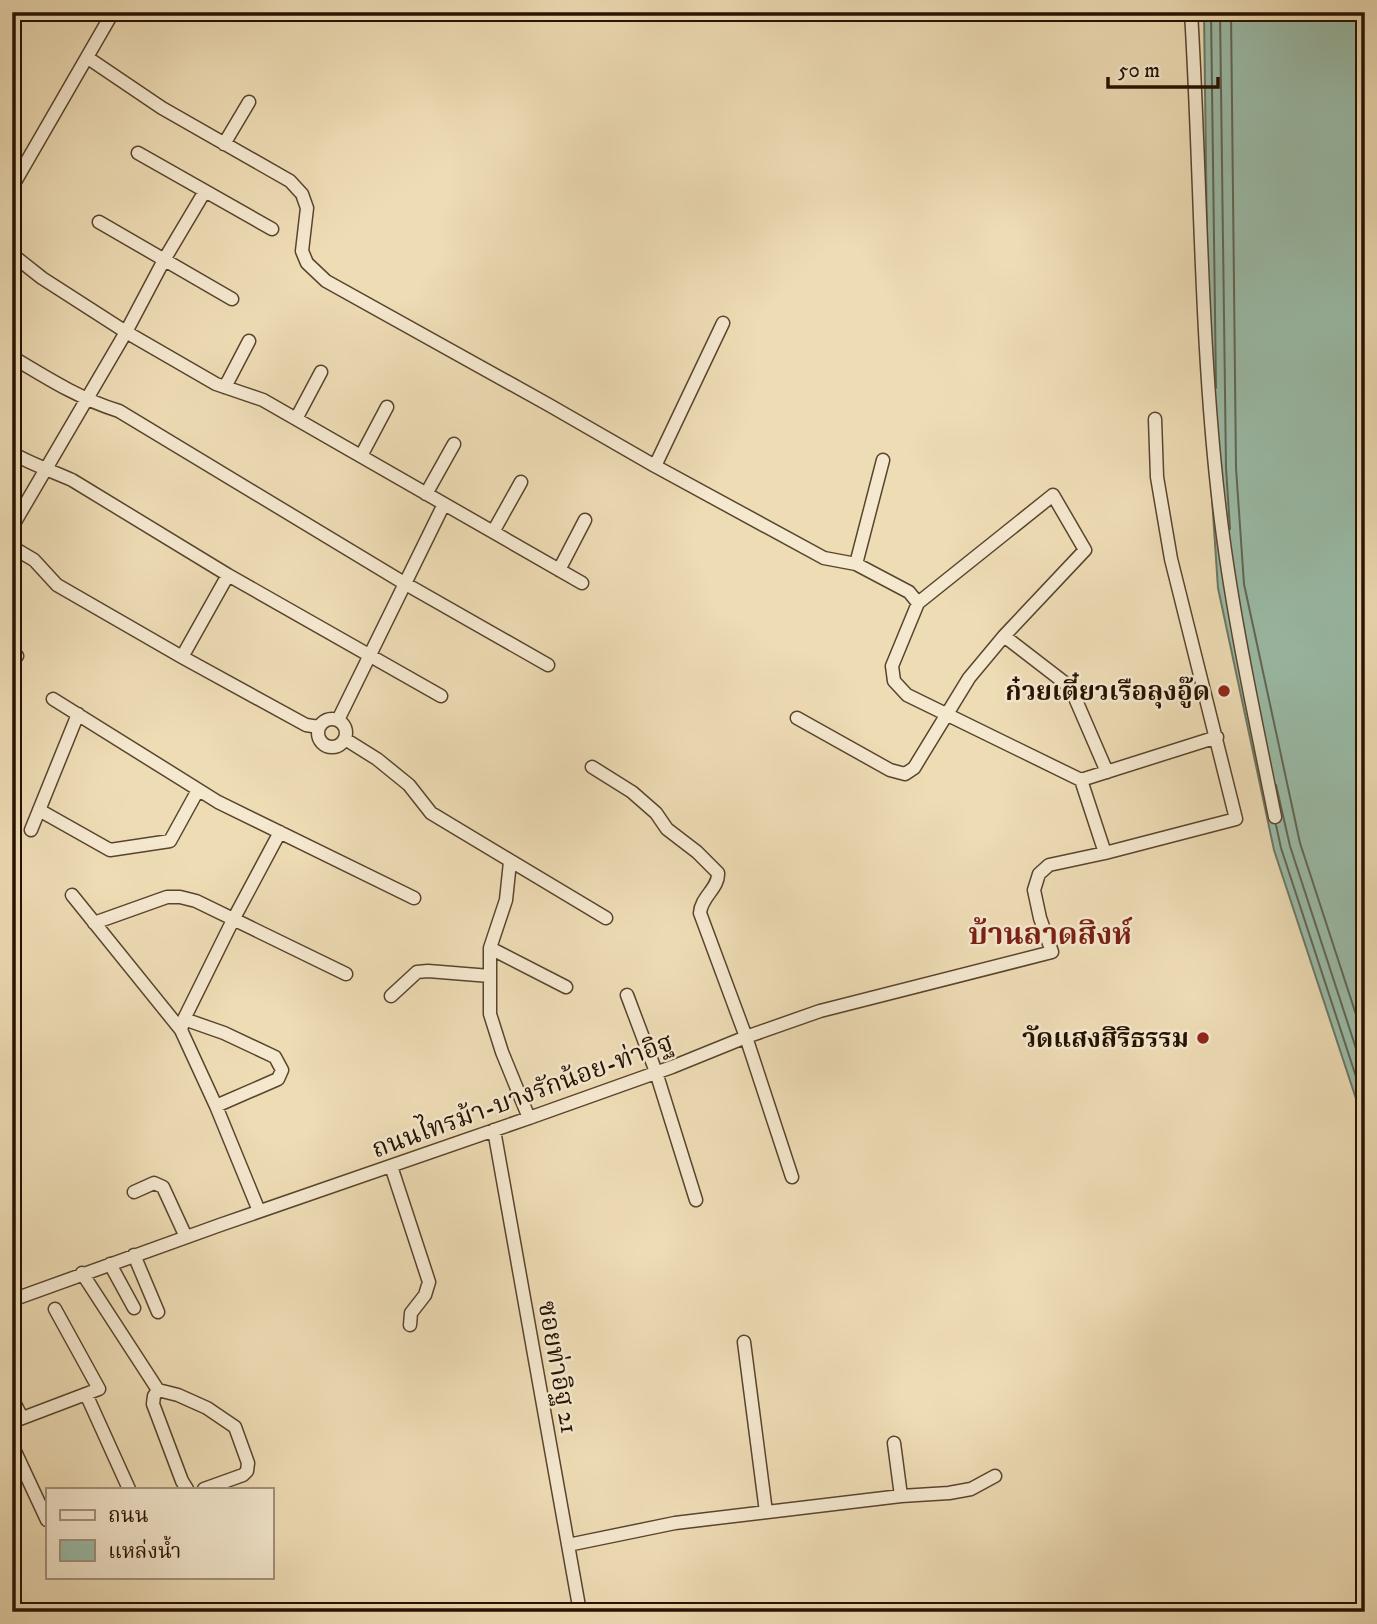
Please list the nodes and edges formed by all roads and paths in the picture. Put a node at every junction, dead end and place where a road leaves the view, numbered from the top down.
1 (113, 12) edge
2 (1191, 12) edge
3 (88, 58) junction
4 (249, 102) dead end
5 (224, 144) junction
6 (138, 153) dead end
7 (12, 187) edge
8 (205, 191) junction
9 (99, 222) dead end
10 (272, 229) dead end
11 (18, 259) dead end
12 (164, 260) junction
13 (232, 299) dead end
14 (723, 323) dead end
15 (126, 332) junction
16 (249, 341) dead end
17 (12, 357) edge
18 (321, 372) dead end
19 (225, 387) junction
20 (86, 400) junction
21 (387, 407) dead end
22 (296, 419) junction
23 (1155, 419) dead end
24 (454, 444) dead end
25 (12, 453) edge
26 (361, 456) junction
27 (883, 460) dead end
28 (655, 466) junction
29 (46, 468) junction
30 (521, 482) dead end
31 (426, 494) junction
32 (444, 504) junction
33 (585, 520) dead end
34 (12, 527) edge
35 (493, 532) junction
36 (12, 547) edge
37 (856, 565) junction
38 (559, 570) junction
39 (229, 575) junction
40 (404, 583) junction
41 (582, 583) dead end
42 (918, 603) junction
43 (1004, 636) junction
44 (369, 655) junction
45 (182, 657) junction
46 (548, 665) dead end
47 (441, 696) dead end
48 (53, 699) dead end
49 (78, 714) junction
50 (946, 714) junction
51 (797, 718) dead end
52 (338, 720) junction
53 (319, 727) junction
54 (1217, 737) junction
55 (345, 739) junction
56 (592, 766) dead end
57 (1107, 772) junction
58 (1081, 780) junction
59 (198, 790) junction
60 (39, 810) junction
61 (1275, 817) dead end
62 (31, 830) dead end
63 (280, 832) junction
64 (1105, 853) junction
65 (510, 862) junction
66 (72, 895) dead end
67 (414, 898) dead end
68 (606, 918) dead end
69 (233, 920) junction
70 (94, 923) junction
71 (490, 948) junction
72 (346, 974) dead end
73 (490, 976) junction
74 (566, 987) dead end
75 (627, 995) dead end
76 (391, 996) dead end
77 (183, 1025) junction
78 (746, 1037) junction
79 (656, 1072) junction
80 (216, 1106) junction
81 (529, 1118) junction
82 (494, 1130) junction
83 (391, 1166) junction
84 (792, 1177) dead end
85 (134, 1192) dead end
86 (696, 1200) dead end
87 (259, 1211) junction
88 (186, 1237) junction
89 (134, 1255) junction
90 (110, 1264) junction
91 (82, 1273) junction
92 (12, 1300) edge
93 (134, 1308) dead end
94 (55, 1309) dead end
95 (158, 1312) dead end
96 (410, 1325) dead end
97 (744, 1342) dead end
98 (158, 1390) junction
99 (86, 1394) junction
100 (12, 1398) edge
101 (17, 1420) edge
102 (894, 1443) dead end
103 (12, 1445) edge
104 (995, 1476) dead end
105 (129, 1488) edge
106 (186, 1488) edge
107 (207, 1488) edge
108 (901, 1496) junction
109 (766, 1512) junction
110 (46, 1518) edge
111 (568, 1545) junction
112 (580, 1612) edge

1 - 3 street
2 - 61 street
3 - 5 street
3 - 7 street
4 - 5 street
5 - 28 street
6 - 8 street
8 - 10 street
8 - 12 street
9 - 12 street
11 - 15 street
12 - 13 street
12 - 15 street
14 - 28 street
15 - 19 street
15 - 20 street
16 - 19 street
17 - 20 street
18 - 22 street
19 - 22 street
20 - 29 street
20 - 40 street
21 - 26 street
22 - 26 street
23 - 54 street
24 - 31 street
25 - 29 street
26 - 31 street
27 - 37 street
28 - 37 street
29 - 34 street
29 - 39 street
30 - 35 street
31 - 32 street
32 - 35 street
32 - 40 street
33 - 38 street
35 - 38 street
36 - 45 street
37 - 42 street
38 - 41 street
39 - 44 street
39 - 45 street
40 - 44 street
40 - 46 street
42 - 43 street
42 - 50 street
43 - 50 street
43 - 57 street
44 - 47 street
44 - 52 street
45 - 53 street
48 - 49 street
49 - 59 street
49 - 60 street
50 - 51 street
50 - 58 street
52 - 53 street
52 - 55 street
53 - 55 street
54 - 57 street
54 - 64 street
55 - 65 street
56 - 78 street
57 - 58 street
58 - 64 street
59 - 60 street
59 - 63 street
60 - 62 street
63 - 67 street
63 - 69 street
64 - 78 street, ถนนไทรม้า-บางรักน้อย-ท่าอิฐ
65 - 68 street
65 - 71 street
66 - 70 street
69 - 70 street
69 - 72 street
69 - 77 street
70 - 77 street
71 - 73 street
71 - 74 street
73 - 76 street
73 - 81 street
75 - 79 street
77 - 80 street
77 - 80 street
78 - 79 street, ถนนไทรม้า-บางรักน้อย-ท่าอิฐ
78 - 84 street
79 - 81 street, ถนนไทรม้า-บางรักน้อย-ท่าอิฐ
79 - 86 street
80 - 87 street
81 - 82 street, ถนนไทรม้า-บางรักน้อย-ท่าอิฐ
82 - 83 street, ถนนไทรม้า-บางรักน้อย-ท่าอิฐ
82 - 111 street, ซอยท่าอิฐ 21
83 - 87 street, ถนนไทรม้า-บางรักน้อย-ท่าอิฐ
83 - 96 street
85 - 88 street
87 - 88 street, ถนนไทรม้า-บางรักน้อย-ท่าอิฐ
88 - 89 street, ถนนไทรม้า-บางรักน้อย-ท่าอิฐ
89 - 90 street, ถนนไทรม้า-บางรักน้อย-ท่าอิฐ
89 - 95 street
90 - 91 street, ถนนไทรม้า-บางรักน้อย-ท่าอิฐ
90 - 93 street
91 - 92 street, ถนนไทรม้า-บางรักน้อย-ท่าอิฐ
91 - 98 street
94 - 99 street
97 - 109 street
98 - 106 street
98 - 107 street
99 - 101 street
99 - 105 street
100 - 101 street
102 - 108 street
103 - 110 street
104 - 108 street
108 - 109 street
109 - 111 street
111 - 112 street, ซอยท่าอิฐ 21

